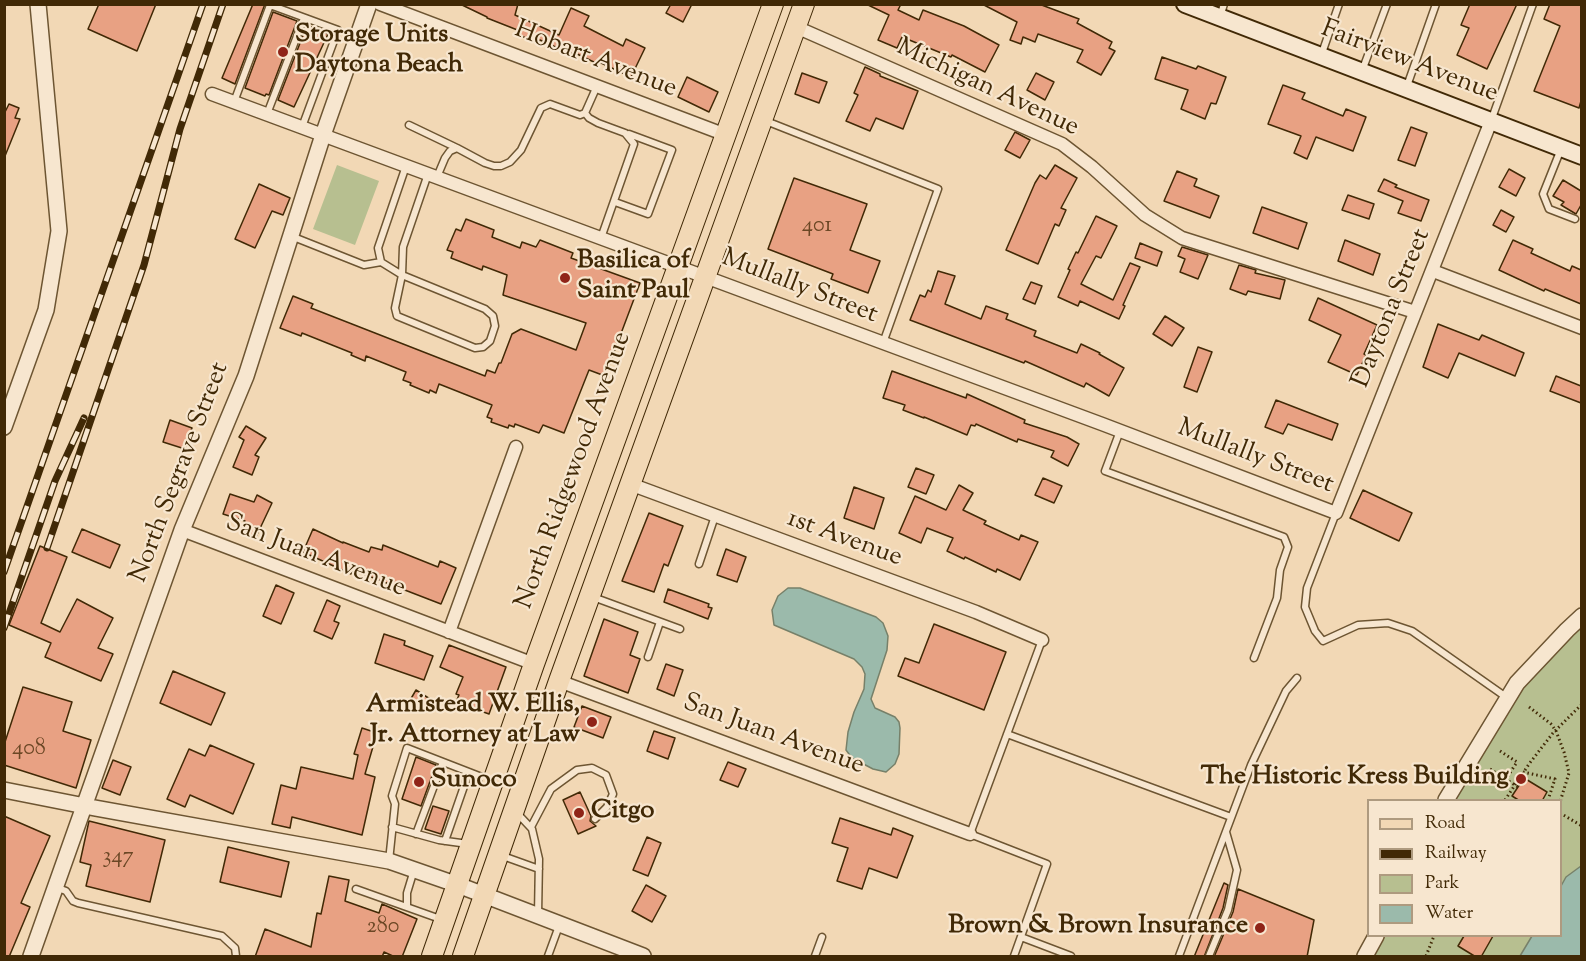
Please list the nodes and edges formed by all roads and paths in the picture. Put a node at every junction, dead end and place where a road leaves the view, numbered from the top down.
1 (38, 4) edge
2 (369, 4) edge
3 (380, 4) edge
4 (773, 4) edge
5 (804, 4) edge
6 (1185, 4) edge
7 (1340, 4) edge
8 (1387, 4) edge
9 (1436, 4) edge
10 (1533, 4) edge
11 (1222, 11) edge
12 (304, 18) junction
13 (796, 27) junction
14 (1321, 57) junction
15 (1361, 72) junction
16 (597, 86) junction
17 (1406, 88) junction
18 (212, 94) dead end
19 (234, 102) junction
20 (585, 113) junction
21 (267, 114) junction
22 (762, 120) junction
23 (1491, 121) junction
24 (409, 125) dead end
25 (302, 127) junction
26 (625, 133) junction
27 (322, 135) junction
28 (726, 135) junction
29 (458, 148) junction
30 (1561, 148) junction
31 (1581, 156) edge
32 (406, 165) junction
33 (433, 175) junction
34 (615, 202) junction
35 (1575, 219) dead end
36 (290, 236) junction
37 (601, 238) junction
38 (381, 262) junction
39 (678, 266) junction
40 (1433, 271) junction
41 (402, 275) junction
42 (706, 277) junction
43 (1415, 312) junction
44 (1581, 328) edge
45 (883, 343) junction
46 (4, 427) edge
47 (1120, 431) junction
48 (516, 447) dead end
49 (630, 484) junction
50 (1336, 513) junction
51 (715, 516) junction
52 (182, 530) junction
53 (699, 564) dead end
54 (590, 595) junction
55 (1581, 616) edge
56 (660, 622) junction
57 (680, 629) dead end
58 (449, 632) junction
59 (1042, 640) joint
60 (648, 657) dead end
61 (1254, 658) dead end
62 (534, 664) junction
63 (1297, 678) dead end
64 (559, 681) junction
65 (1508, 698) junction
66 (1581, 704) edge
67 (1529, 707) dead end
68 (1556, 731) junction
69 (1007, 734) junction
70 (1500, 751) dead end
71 (443, 762) junction
72 (1490, 770) dead end
73 (469, 772) junction
74 (1523, 772) junction
75 (1506, 779) junction
76 (494, 781) junction
77 (1516, 786) junction
78 (4, 790) edge
79 (1447, 799) edge
80 (1506, 799) edge
81 (1549, 799) edge
82 (1561, 799) edge
83 (83, 806) junction
84 (515, 810) junction
85 (1562, 814) edge
86 (1232, 817) junction
87 (595, 819) dead end
88 (1581, 826) edge
89 (392, 827) junction
90 (531, 827) junction
91 (1226, 832) junction
92 (416, 834) junction
93 (970, 834) junction
94 (445, 841) junction
95 (472, 844) junction
96 (500, 854) junction
97 (389, 861) junction
98 (539, 869) junction
99 (414, 870) junction
100 (458, 885) junction
101 (55, 887) junction
102 (356, 889) dead end
103 (485, 896) junction
104 (407, 907) junction
105 (538, 916) junction
106 (445, 920) junction
107 (560, 924) junction
108 (822, 937) dead end
109 (1021, 937) junction
110 (1375, 937) edge
111 (1434, 937) edge
112 (31, 957) edge
113 (236, 957) edge
114 (432, 957) edge
115 (463, 957) edge
116 (548, 957) edge
117 (643, 957) edge
118 (815, 957) edge
119 (1014, 957) edge
120 (1071, 957) edge
121 (1179, 957) edge
122 (1209, 957) edge
123 (1365, 957) edge
124 (1426, 957) edge

1 - 46 street
2 - 27 street, North Segrave Street
3 - 16 street, Hobart Avenue
4 - 28 main road, North Ridgewood Avenue
5 - 13 main road
6 - 11 main road, Fairview Avenue
7 - 14 lane
8 - 15 lane
9 - 17 lane
10 - 23 lane
11 - 14 main road, Fairview Avenue
12 - 19 lane
12 - 21 lane
12 - 25 lane
13 - 22 main road
13 - 43 street, Michigan Avenue
14 - 15 main road, Fairview Avenue
15 - 17 main road, Fairview Avenue
16 - 20 lane
16 - 28 street, Hobart Avenue
17 - 23 main road, Fairview Avenue
18 - 19 street, Mullally Street
19 - 21 street, Mullally Street
20 - 26 lane
20 - 29 lane
21 - 25 street, Mullally Street
22 - 42 main road
22 - 45 lane
23 - 30 main road, Fairview Avenue
23 - 40 street, Daytona Street
24 - 29 lane
25 - 27 street, Mullally Street
26 - 34 lane
26 - 34 lane
27 - 32 street, Mullally Street
27 - 36 street, North Segrave Street
28 - 39 main road, North Ridgewood Avenue
29 - 33 lane
30 - 31 main road, Fairview Avenue
30 - 35 lane
32 - 33 street, Mullally Street
32 - 38 lane
33 - 37 street, Mullally Street
33 - 41 lane
34 - 37 lane
36 - 38 lane
36 - 52 street, North Segrave Street
37 - 39 street, Mullally Street
38 - 41 lane
39 - 42 street, Mullally Street
39 - 62 main road, North Ridgewood Avenue
40 - 43 street, Daytona Street
40 - 44 street
41 - 41 lane
42 - 45 street, Mullally Street
42 - 49 main road
43 - 50 street, Daytona Street
45 - 47 street, Mullally Street
47 - 50 street, Mullally Street
47 - 61 lane
48 - 58 street
49 - 51 street, 1st Avenue
49 - 54 main road
50 - 65 lane
51 - 53 lane
51 - 59 street, 1st Avenue
52 - 58 street, San Juan Avenue
52 - 83 street, North Segrave Street
54 - 56 lane
54 - 64 main road
55 - 65 street
56 - 57 lane
56 - 60 lane
58 - 62 street, San Juan Avenue
59 - 69 lane
62 - 76 main road, North Ridgewood Avenue
63 - 86 lane
64 - 84 main road
64 - 93 street, San Juan Avenue
65 - 79 street
66 - 68 path
67 - 68 path
68 - 74 path
68 - 82 path
69 - 86 lane
69 - 93 lane
70 - 75 path
71 - 73 lane
71 - 89 lane
71 - 92 lane
72 - 75 path
73 - 76 lane
73 - 94 lane
74 - 77 path
74 - 81 path
75 - 77 path
76 - 95 main road, North Ridgewood Avenue
77 - 80 path
78 - 83 street
83 - 97 street
83 - 101 street, North Segrave Street
84 - 90 lane
84 - 96 main road
85 - 88 path
86 - 91 lane
87 - 90 lane
89 - 92 lane
89 - 97 lane
90 - 98 lane
91 - 121 lane
91 - 122 lane
92 - 94 lane
93 - 109 lane
94 - 95 lane
95 - 100 main road, North Ridgewood Avenue
96 - 98 lane
96 - 103 main road
97 - 99 street
98 - 105 lane
99 - 100 street
99 - 104 lane
100 - 103 street
100 - 106 main road, North Ridgewood Avenue
101 - 112 street, North Segrave Street
101 - 113 lane
102 - 104 lane
103 - 105 street
103 - 115 main road
104 - 106 lane
105 - 107 street
106 - 114 main road, North Ridgewood Avenue
107 - 116 lane
107 - 117 street
108 - 118 lane
109 - 119 lane
109 - 120 lane
110 - 123 street
111 - 124 path

